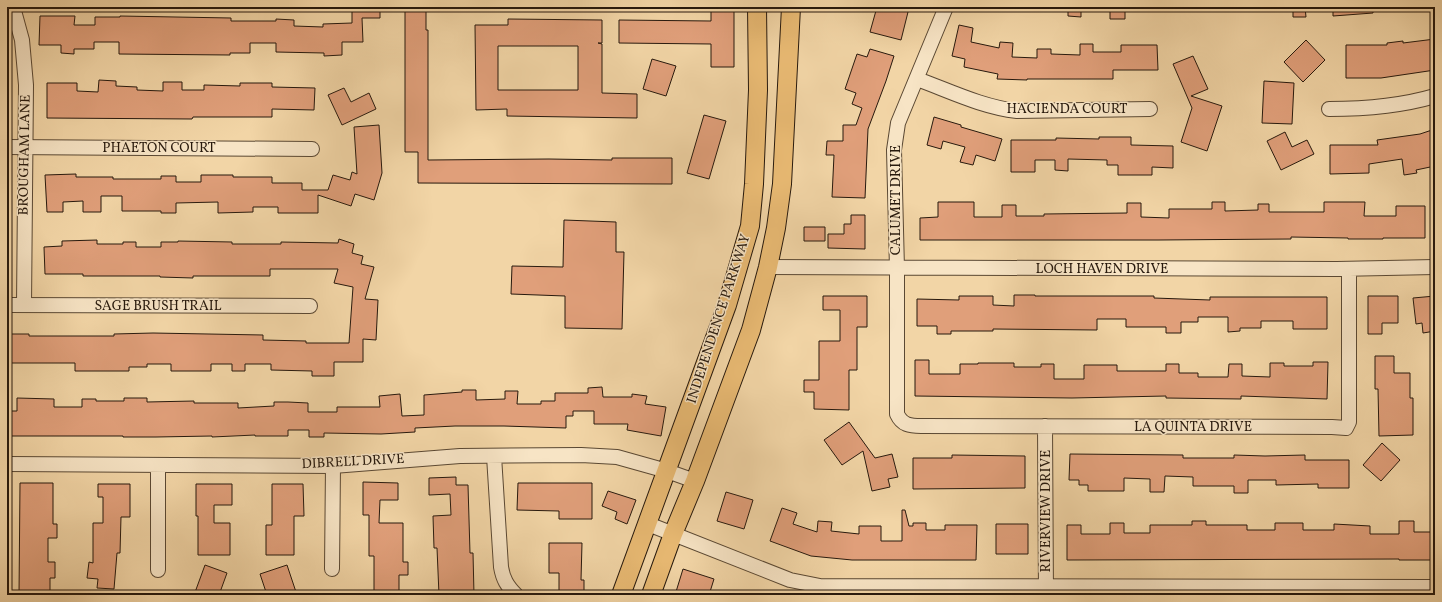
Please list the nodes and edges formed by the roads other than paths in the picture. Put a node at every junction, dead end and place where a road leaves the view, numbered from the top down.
1 (13, 7) edge
2 (757, 7) edge
3 (791, 7) edge
4 (946, 7) edge
5 (917, 79) junction
6 (1435, 96) edge
7 (1150, 109) dead end
8 (1329, 109) dead end
9 (7, 147) edge
10 (26, 147) junction
11 (312, 149) dead end
12 (739, 264) junction
13 (768, 267) junction
14 (897, 268) junction
15 (1435, 268) edge
16 (1349, 269) junction
17 (7, 305) edge
18 (24, 305) junction
19 (310, 306) dead end
20 (897, 403) joint
21 (1045, 426) junction
22 (494, 456) junction
23 (7, 464) edge
24 (158, 465) junction
25 (333, 466) junction
26 (667, 471) junction
27 (695, 482) junction
28 (648, 524) junction
29 (672, 534) junction
30 (332, 569) dead end
31 (158, 570) dead end
32 (1435, 587) edge
33 (1046, 591) edge
34 (1329, 591) edge
35 (516, 595) edge
36 (621, 595) edge
37 (651, 595) edge

1 - 10 street, BROUGHAM LANE
2 - 12 main road, INDEPENDENCE PARKWAY
3 - 13 main road, INDEPENDENCE PARKWAY
4 - 5 street, CALUMET DRIVE
5 - 7 street, HACIENDA COURT
5 - 14 street, CALUMET DRIVE
6 - 8 street
9 - 10 street, PHAETON COURT
10 - 11 street, PHAETON COURT
10 - 18 street, BROUGHAM LANE
12 - 13 main road
12 - 26 main road, INDEPENDENCE PARKWAY
13 - 14 street, LOCH HAVEN DRIVE
13 - 27 main road, INDEPENDENCE PARKWAY
14 - 16 street, LOCH HAVEN DRIVE
14 - 20 street, CALUMET DRIVE
15 - 16 street, LOCH HAVEN DRIVE
16 - 21 street, LA QUINTA DRIVE
17 - 18 street, SAGE BRUSH TRAIL
18 - 19 street, SAGE BRUSH TRAIL
20 - 21 street, LA QUINTA DRIVE
21 - 33 street, RIVERVIEW DRIVE
22 - 25 street, DIBRELL DRIVE
22 - 26 street, DIBRELL DRIVE
22 - 35 street
23 - 24 street, DIBRELL DRIVE
24 - 25 street, DIBRELL DRIVE
24 - 31 street
25 - 30 street
26 - 27 street, DIBRELL DRIVE
26 - 28 main road, INDEPENDENCE PARKWAY
27 - 29 main road, INDEPENDENCE PARKWAY
28 - 29 street
28 - 36 main road, INDEPENDENCE PARKWAY
29 - 33 street
29 - 37 main road, INDEPENDENCE PARKWAY
32 - 34 street
33 - 34 street

